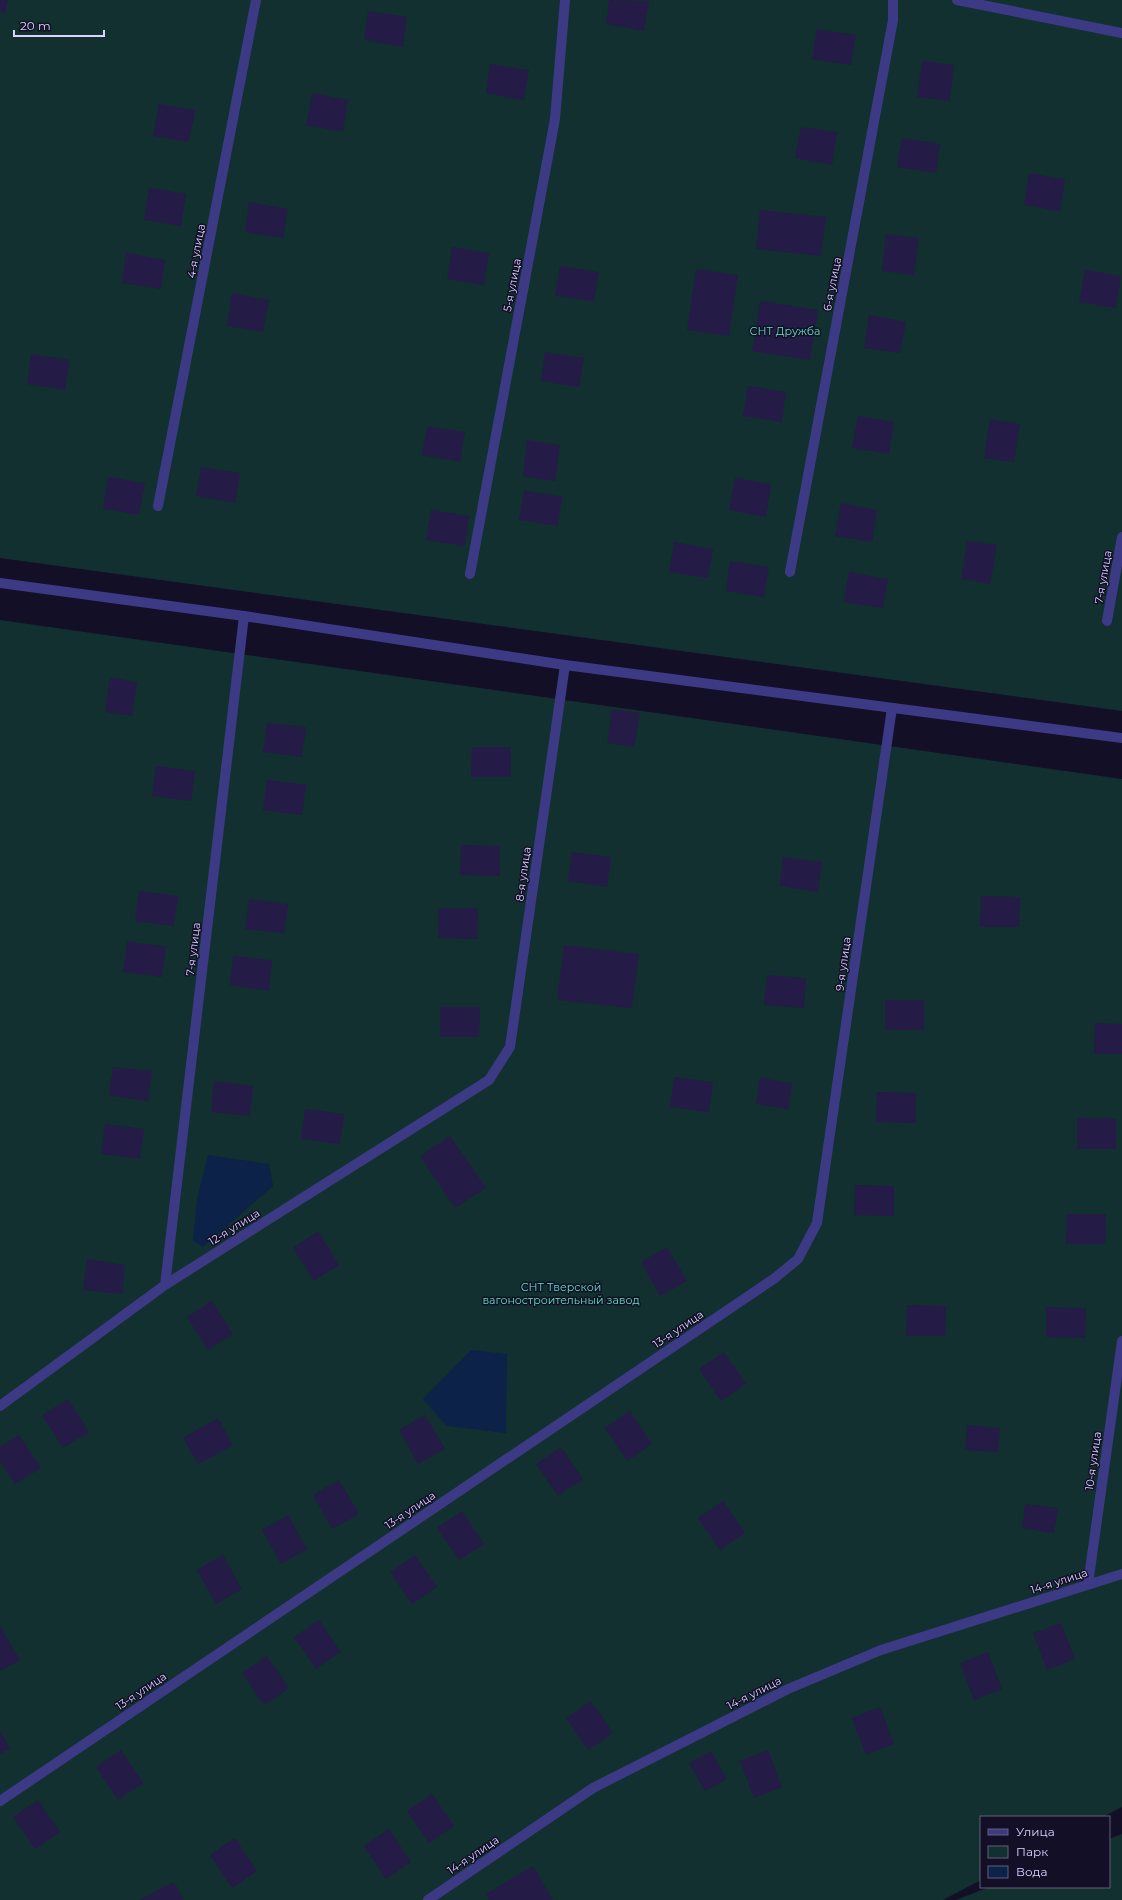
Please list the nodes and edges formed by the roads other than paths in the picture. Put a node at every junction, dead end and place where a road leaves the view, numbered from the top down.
1 (256, 0) edge
2 (565, 0) edge
3 (893, 0) edge
4 (956, 0) edge
5 (1122, 33) edge
6 (158, 506) dead end
7 (1122, 538) edge
8 (790, 572) dead end
9 (470, 574) dead end
10 (0, 583) edge
11 (244, 616) junction
12 (1107, 621) dead end
13 (565, 665) junction
14 (892, 708) junction
15 (1122, 738) edge
16 (489, 1080) joint
17 (817, 1223) joint
18 (165, 1285) junction
19 (1122, 1341) edge
20 (0, 1406) edge
21 (1122, 1574) edge
22 (1088, 1584) junction
23 (0, 1802) edge
24 (428, 1900) edge

1 - 6 street, 4-я улица
2 - 9 street, 5-я улица
3 - 8 street, 6-я улица
4 - 5 street
7 - 12 street, 7-я улица
10 - 11 street
11 - 13 street
11 - 18 street, 7-я улица
13 - 14 street
13 - 16 street, 8-я улица
14 - 15 street
14 - 17 street, 9-я улица
16 - 18 street, 12-я улица
17 - 23 street, 13-я улица
18 - 20 street, 12-я улица
19 - 22 street, 10-я улица
21 - 22 street, 14-я улица
22 - 24 street, 14-я улица

